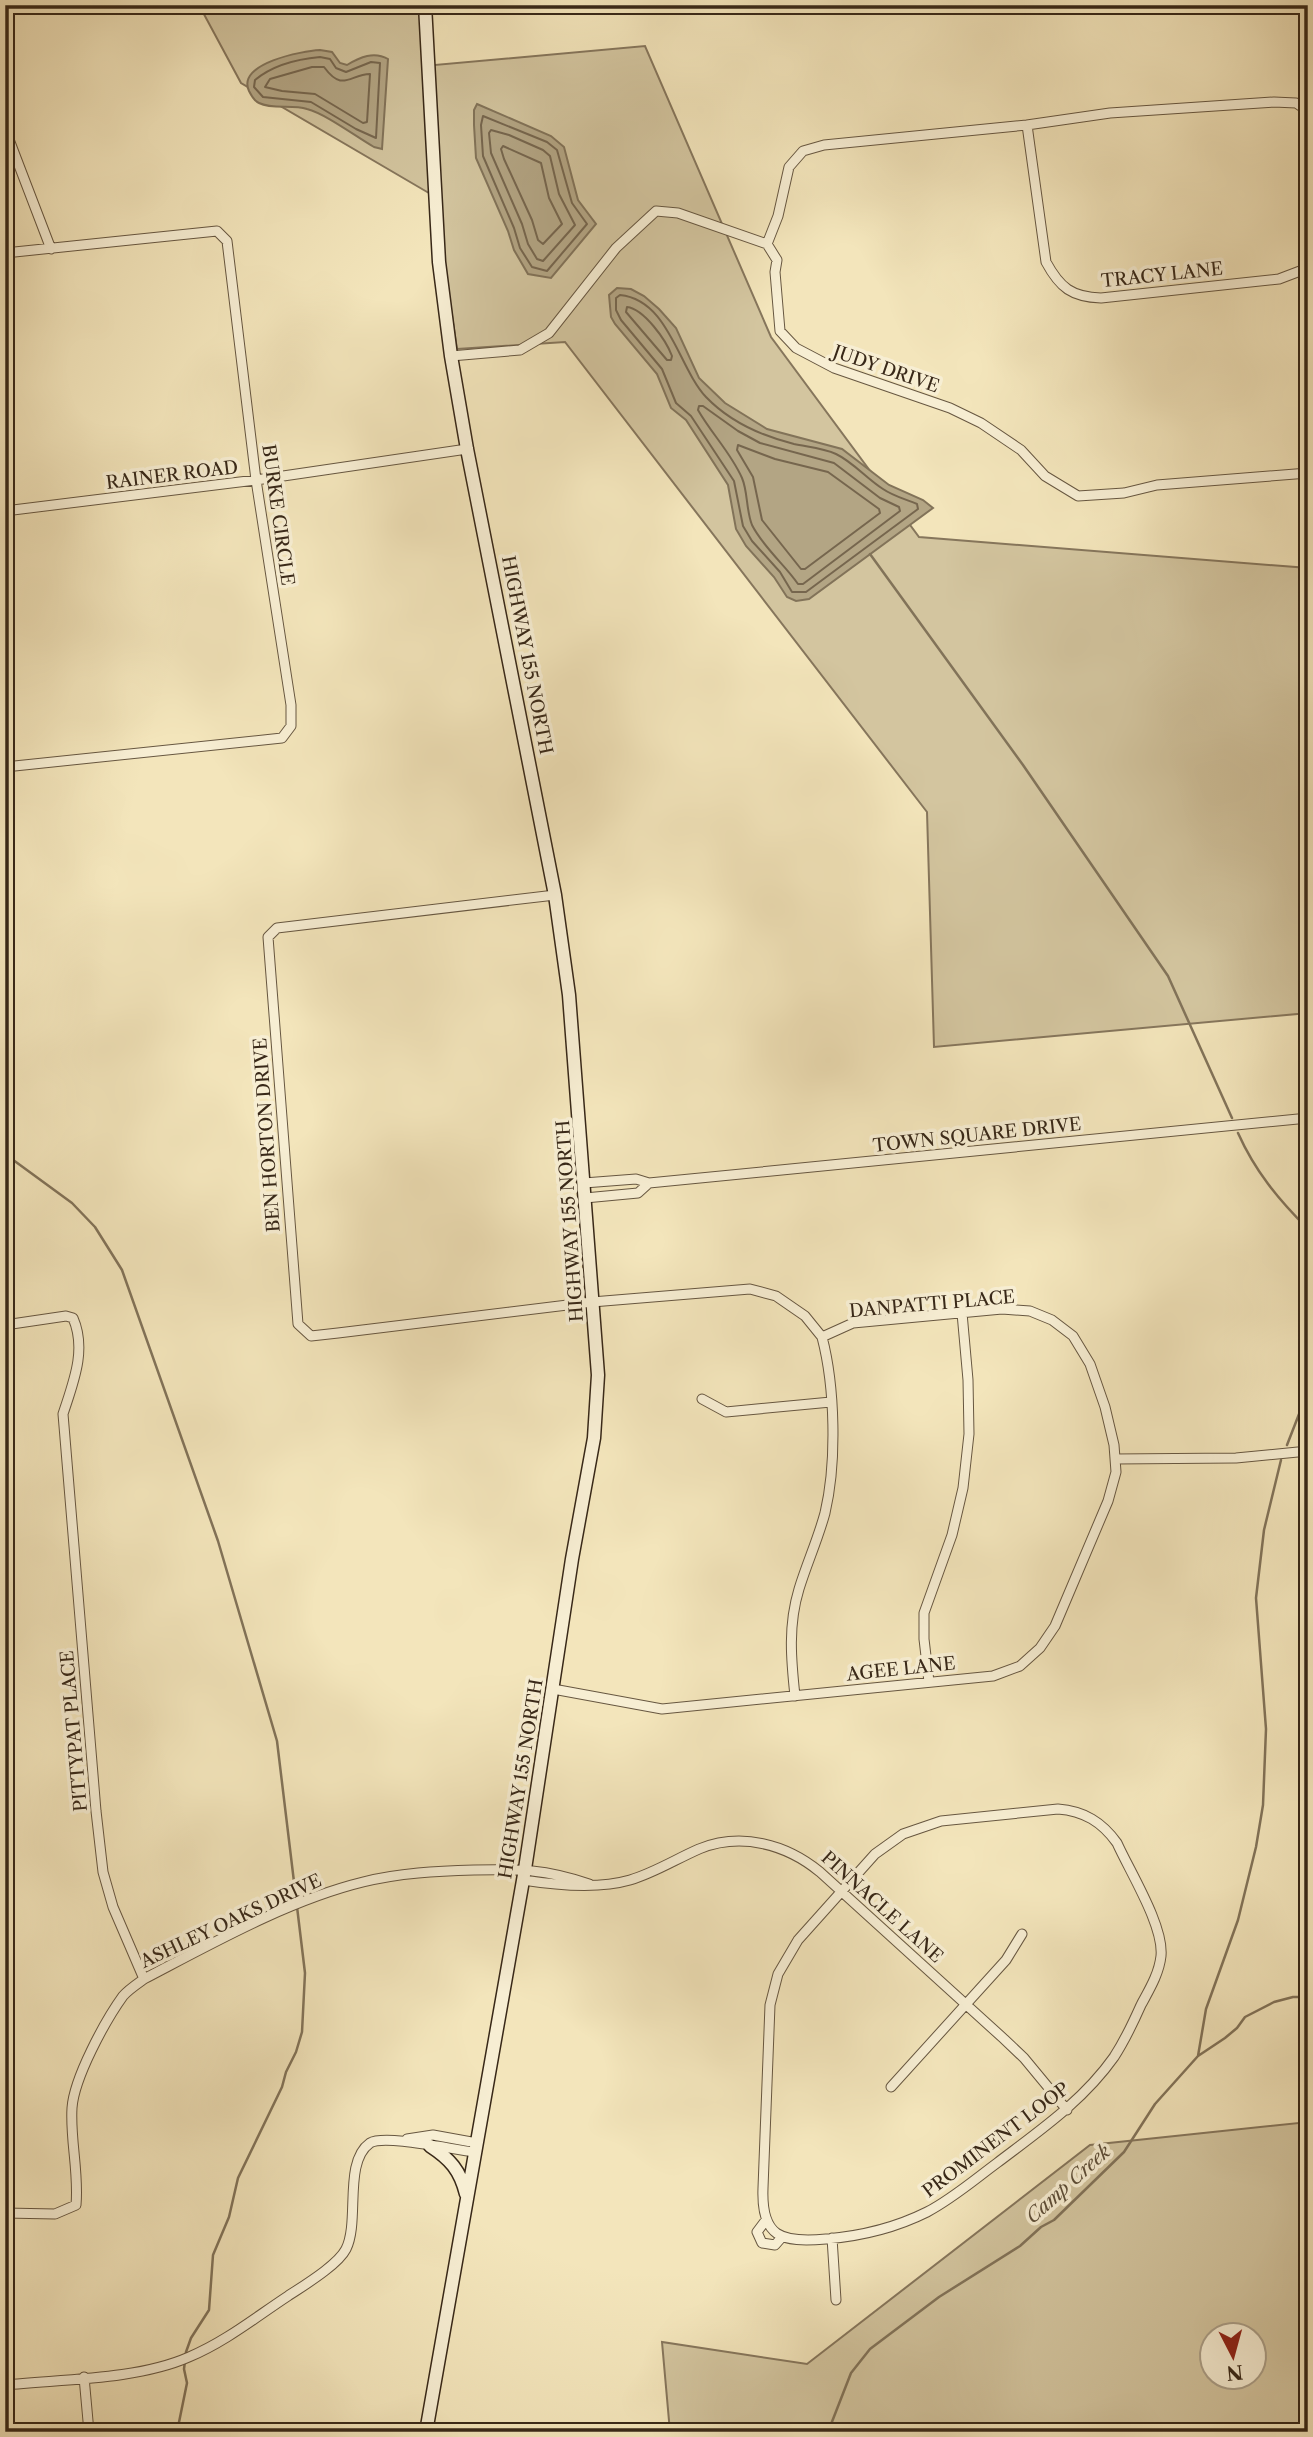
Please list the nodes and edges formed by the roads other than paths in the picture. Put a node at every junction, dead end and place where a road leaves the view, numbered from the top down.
1 (425, 5) edge
2 (1308, 111) edge
3 (1027, 125) junction
4 (5, 129) edge
5 (768, 244) junction
6 (51, 249) junction
7 (5, 253) edge
8 (1308, 268) edge
9 (451, 356) junction
10 (467, 449) junction
11 (1308, 473) edge
12 (256, 480) junction
13 (5, 510) edge
14 (5, 767) edge
15 (555, 895) junction
16 (1308, 1118) edge
17 (649, 1183) junction
18 (584, 1184) junction
19 (585, 1198) junction
20 (592, 1302) junction
21 (962, 1313) junction
22 (5, 1325) edge
23 (822, 1337) junction
24 (702, 1399) dead end
25 (831, 1402) junction
26 (1308, 1451) edge
27 (1115, 1459) junction
28 (929, 1682) junction
29 (553, 1689) junction
30 (795, 1696) junction
31 (524, 1875) junction
32 (841, 1891) junction
33 (1022, 1934) dead end
34 (144, 1979) junction
35 (966, 2004) junction
36 (891, 2087) dead end
37 (1067, 2110) junction
38 (401, 2140) junction
39 (430, 2146) junction
40 (476, 2147) junction
41 (467, 2197) junction
42 (5, 2213) edge
43 (766, 2220) junction
44 (782, 2237) junction
45 (832, 2238) junction
46 (836, 2300) dead end
47 (84, 2377) junction
48 (5, 2385) edge
49 (89, 2432) edge
50 (426, 2432) edge

1 - 9 main road, HIGHWAY 155 NORTH
2 - 3 street
3 - 5 street
3 - 8 street, TRACY LANE
4 - 6 street
5 - 9 street
5 - 11 street, JUDY DRIVE
6 - 7 street, BURKE CIRCLE
6 - 12 street, BURKE CIRCLE
9 - 10 main road, HIGHWAY 155 NORTH
10 - 12 street, RAINER ROAD
10 - 15 main road, HIGHWAY 155 NORTH
12 - 13 street, RAINER ROAD
12 - 14 street, BURKE CIRCLE
15 - 18 main road, HIGHWAY 155 NORTH
15 - 20 street, BEN HORTON DRIVE
16 - 17 street, TOWN SQUARE DRIVE
17 - 18 street, TOWN SQUARE DRIVE
17 - 19 street, TOWN SQUARE DRIVE
18 - 19 main road, HIGHWAY 155 NORTH
19 - 20 main road, HIGHWAY 155 NORTH
20 - 23 street
20 - 29 main road, HIGHWAY 155 NORTH
21 - 23 street, DANPATTI PLACE
21 - 27 street, DANPATTI PLACE
21 - 28 street
22 - 34 street, PITTYPAT PLACE
23 - 25 street
24 - 25 street
25 - 30 street
26 - 27 street
27 - 28 street, AGEE LANE
28 - 30 street, AGEE LANE
29 - 30 street, AGEE LANE
29 - 31 main road, HIGHWAY 155 NORTH
31 - 32 street, PINNACLE LANE
31 - 34 street, ASHLEY OAKS DRIVE
31 - 40 main road, HIGHWAY 155 NORTH
32 - 35 street, PINNACLE LANE
32 - 37 street, PROMINENT LOOP
32 - 43 street, PROMINENT LOOP
33 - 35 street
34 - 42 street, ASHLEY OAKS DRIVE
35 - 36 street
35 - 37 street, PINNACLE LANE
37 - 45 street, PROMINENT LOOP
38 - 39 street
38 - 40 street
38 - 47 street
39 - 40 street
39 - 41 main road
40 - 41 main road, HIGHWAY 155 NORTH
41 - 50 main road, HIGHWAY 155 NORTH
43 - 44 street
43 - 44 street, PROMINENT LOOP
44 - 45 street, PROMINENT LOOP
45 - 46 street
47 - 48 street
47 - 49 street

